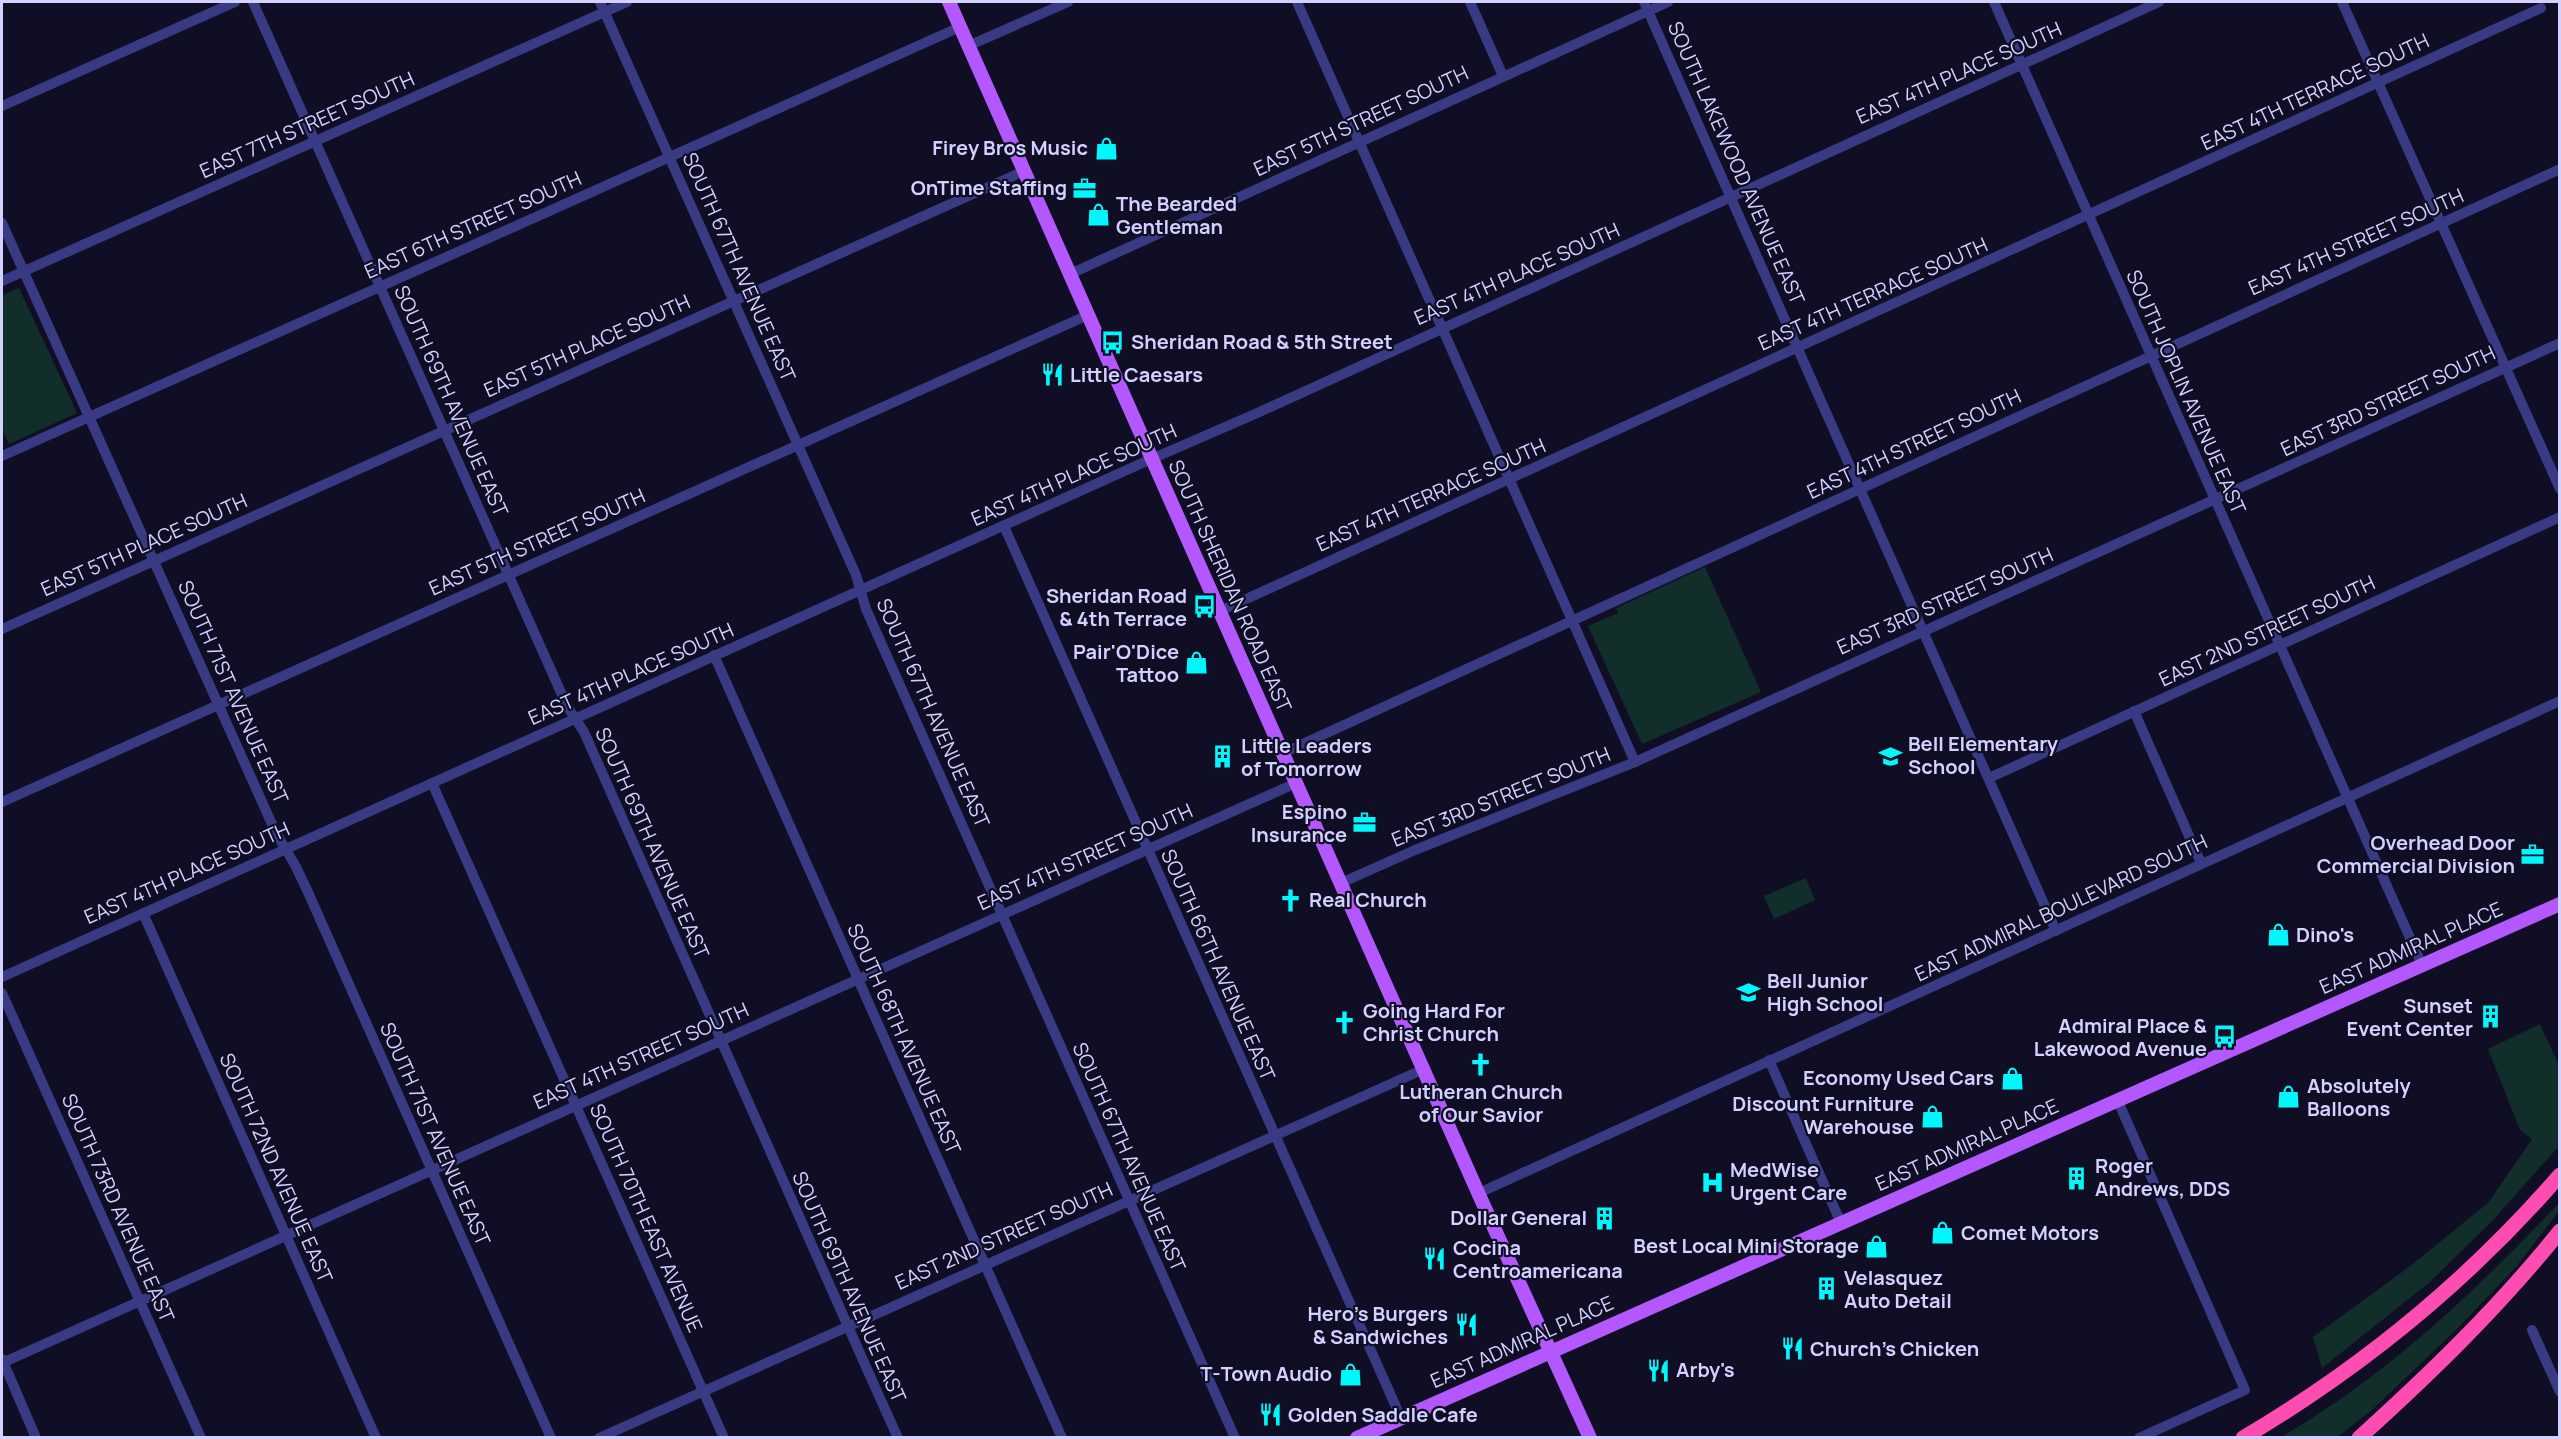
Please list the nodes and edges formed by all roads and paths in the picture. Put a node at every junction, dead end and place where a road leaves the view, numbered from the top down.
1 (235, 2) edge
2 (253, 2) edge
3 (627, 2) edge
4 (949, 2) edge
5 (1068, 2) edge
6 (1297, 2) edge
7 (1470, 2) edge
8 (1668, 2) edge
9 (1994, 2) edge
10 (2159, 2) edge
11 (2342, 2) edge
12 (1646, 6) edge
13 (602, 7) edge
14 (2541, 8) dead end
15 (960, 27) junction
16 (968, 46) junction
17 (2021, 65) junction
18 (1503, 76) junction
19 (2379, 82) junction
20 (2, 106) edge
21 (315, 141) junction
22 (1359, 142) junction
23 (671, 156) junction
24 (2559, 169) edge
25 (1024, 171) junction
26 (1732, 196) junction
27 (2088, 216) junction
28 (2, 223) edge
29 (2441, 223) junction
30 (23, 271) junction
31 (1070, 274) junction
32 (2, 281) edge
33 (381, 286) junction
34 (733, 300) junction
35 (1088, 315) junction
36 (1442, 328) junction
37 (2559, 343) edge
38 (1798, 347) junction
39 (2150, 355) junction
40 (2505, 368) junction
41 (90, 416) junction
42 (444, 430) junction
43 (798, 445) junction
44 (2, 456) edge
45 (1153, 459) junction
46 (1509, 480) junction
47 (1861, 488) junction
48 (2559, 489) edge
49 (2215, 500) junction
50 (2559, 518) edge
51 (1004, 526) junction
52 (154, 560) junction
53 (508, 574) junction
54 (861, 591) junction
55 (1220, 611) junction
56 (1571, 620) junction
57 (2, 628) edge
58 (1924, 630) junction
59 (2279, 645) junction
60 (714, 655) junction
61 (2559, 701) edge
62 (219, 705) junction
63 (2134, 711) junction
64 (576, 719) junction
65 (1283, 753) junction
66 (1635, 762) junction
67 (1989, 778) junction
68 (432, 783) junction
69 (1296, 783) junction
70 (2346, 798) junction
71 (2, 802) edge
72 (286, 849) junction
73 (1147, 849) junction
74 (2201, 864) junction
75 (1341, 883) junction
76 (2559, 904) edge
77 (143, 913) junction
78 (1002, 914) junction
79 (2056, 931) junction
80 (2422, 965) junction
81 (2, 977) edge
82 (857, 978) junction
83 (2, 993) edge
84 (722, 1041) junction
85 (1769, 1060) junction
86 (1424, 1069) junction
87 (2117, 1099) junction
88 (576, 1104) junction
89 (1274, 1135) junction
90 (432, 1170) junction
91 (2559, 1174) edge
92 (1479, 1193) junction
93 (1129, 1200) junction
94 (1841, 1223) junction
95 (2559, 1232) edge
96 (286, 1234) junction
97 (984, 1265) junction
98 (140, 1301) junction
99 (848, 1326) junction
100 (2532, 1330) dead end
101 (1551, 1350) junction
102 (2, 1361) edge
103 (703, 1390) junction
104 (2559, 1392) edge
105 (1401, 1418) junction
106 (36, 1437) edge
107 (201, 1437) edge
108 (376, 1437) edge
109 (551, 1437) edge
110 (599, 1437) edge
111 (724, 1437) edge
112 (898, 1437) edge
113 (1062, 1437) edge
114 (1235, 1437) edge
115 (1357, 1437) edge
116 (1590, 1437) edge
117 (2139, 1437) edge
118 (2243, 1437) edge
119 (2360, 1437) edge

1 - 20 street
2 - 21 street, SOUTH 69TH AVENUE EAST
3 - 13 street, EAST 7TH STREET SOUTH
4 - 15 main road, SOUTH SHERIDAN ROAD EAST
5 - 16 street
6 - 22 street
7 - 18 street
8 - 12 street, EAST 5TH STREET SOUTH
9 - 17 street, SOUTH JOPLIN AVENUE EAST
10 - 17 street, EAST 4TH PLACE SOUTH
11 - 19 street
12 - 18 street, EAST 5TH STREET SOUTH
12 - 26 street, SOUTH LAKEWOOD AVENUE EAST
13 - 21 street, EAST 7TH STREET SOUTH
13 - 23 street, SOUTH 67TH AVENUE EAST
14 - 19 street, EAST 4TH TERRACE SOUTH
15 - 16 main road, SOUTH SHERIDAN ROAD EAST
15 - 23 street, EAST 6TH STREET SOUTH
16 - 25 main road, SOUTH SHERIDAN ROAD EAST
17 - 26 street, EAST 4TH PLACE SOUTH
17 - 27 street, SOUTH JOPLIN AVENUE EAST
18 - 22 street, EAST 5TH STREET SOUTH
19 - 27 street, EAST 4TH TERRACE SOUTH
19 - 29 street
21 - 30 street, EAST 7TH STREET SOUTH
21 - 33 street, SOUTH 69TH AVENUE EAST
22 - 31 street, EAST 5TH STREET SOUTH
22 - 36 street
23 - 33 street, EAST 6TH STREET SOUTH
23 - 34 street, SOUTH 67TH AVENUE EAST
24 - 29 street, EAST 4TH STREET SOUTH
25 - 31 main road, SOUTH SHERIDAN ROAD EAST
25 - 34 street, EAST 5TH PLACE SOUTH
26 - 36 street, EAST 4TH PLACE SOUTH
26 - 38 street, SOUTH LAKEWOOD AVENUE EAST
27 - 38 street, EAST 4TH TERRACE SOUTH
27 - 39 street, SOUTH JOPLIN AVENUE EAST
28 - 30 street, SOUTH 71ST AVENUE EAST
29 - 39 street, EAST 4TH STREET SOUTH
29 - 40 street
30 - 32 street, EAST 7TH STREET SOUTH
30 - 41 street, SOUTH 71ST AVENUE EAST
31 - 35 main road, SOUTH SHERIDAN ROAD EAST
33 - 41 street, EAST 6TH STREET SOUTH
33 - 42 street, SOUTH 69TH AVENUE EAST
34 - 42 street, EAST 5TH PLACE SOUTH
34 - 43 street, SOUTH 67TH AVENUE EAST
35 - 43 street, EAST 5TH STREET SOUTH
35 - 45 main road, SOUTH SHERIDAN ROAD EAST
36 - 45 street, EAST 4TH PLACE SOUTH
36 - 46 street
37 - 40 street, EAST 3RD STREET SOUTH
38 - 46 street, EAST 4TH TERRACE SOUTH
38 - 47 street, SOUTH LAKEWOOD AVENUE EAST
39 - 47 street, EAST 4TH STREET SOUTH
39 - 49 street, SOUTH JOPLIN AVENUE EAST
40 - 48 street
40 - 49 street, EAST 3RD STREET SOUTH
41 - 44 street, EAST 6TH STREET SOUTH
41 - 52 street, SOUTH 71ST AVENUE EAST
42 - 52 street, EAST 5TH PLACE SOUTH
42 - 53 street, SOUTH 69TH AVENUE EAST
43 - 53 street, EAST 5TH STREET SOUTH
43 - 54 street, SOUTH 67TH AVENUE EAST
45 - 51 street, EAST 4TH PLACE SOUTH
45 - 55 main road, SOUTH SHERIDAN ROAD EAST
46 - 55 street, EAST 4TH TERRACE SOUTH
46 - 56 street
47 - 56 street, EAST 4TH STREET SOUTH
47 - 58 street, SOUTH LAKEWOOD AVENUE EAST
49 - 58 street, EAST 3RD STREET SOUTH
49 - 59 street, SOUTH JOPLIN AVENUE EAST
50 - 59 street, EAST 2ND STREET SOUTH
51 - 54 street, EAST 4TH PLACE SOUTH
51 - 73 street, SOUTH 66TH AVENUE EAST
52 - 57 street, EAST 5TH PLACE SOUTH
52 - 62 street, SOUTH 71ST AVENUE EAST
53 - 62 street, EAST 5TH STREET SOUTH
53 - 64 street, SOUTH 69TH AVENUE EAST
54 - 60 street, EAST 4TH PLACE SOUTH
54 - 78 street, SOUTH 67TH AVENUE EAST
55 - 65 main road, SOUTH SHERIDAN ROAD EAST
56 - 65 street, EAST 4TH STREET SOUTH
56 - 66 street
58 - 66 street, EAST 3RD STREET SOUTH
58 - 67 street, SOUTH LAKEWOOD AVENUE EAST
59 - 63 street, EAST 2ND STREET SOUTH
59 - 70 street, SOUTH JOPLIN AVENUE EAST
60 - 64 street, EAST 4TH PLACE SOUTH
60 - 82 street, SOUTH 68TH AVENUE EAST
61 - 70 street, EAST ADMIRAL BOULEVARD SOUTH
62 - 71 street, EAST 5TH STREET SOUTH
62 - 72 street, SOUTH 71ST AVENUE EAST
63 - 67 street, EAST 2ND STREET SOUTH
63 - 74 street
64 - 68 street, EAST 4TH PLACE SOUTH
64 - 84 street, SOUTH 69TH AVENUE EAST
65 - 69 main road, SOUTH SHERIDAN ROAD EAST
66 - 75 street, EAST 3RD STREET SOUTH
67 - 79 street, SOUTH LAKEWOOD AVENUE EAST
68 - 72 street, EAST 4TH PLACE SOUTH
68 - 88 street, SOUTH 70TH EAST AVENUE
69 - 73 street, EAST 4TH STREET SOUTH
69 - 75 main road, SOUTH SHERIDAN ROAD EAST
70 - 74 street, EAST ADMIRAL BOULEVARD SOUTH
70 - 80 street, SOUTH JOPLIN AVENUE EAST
72 - 77 street, EAST 4TH PLACE SOUTH
72 - 90 street, SOUTH 71ST AVENUE EAST
73 - 78 street, EAST 4TH STREET SOUTH
73 - 89 street, SOUTH 66TH AVENUE EAST
74 - 79 street, EAST ADMIRAL BOULEVARD SOUTH
75 - 86 main road, SOUTH SHERIDAN ROAD EAST
76 - 80 main road, EAST ADMIRAL PLACE
77 - 81 street, EAST 4TH PLACE SOUTH
77 - 96 street, SOUTH 72ND AVENUE EAST
78 - 82 street, EAST 4TH STREET SOUTH
78 - 93 street, SOUTH 67TH AVENUE EAST
79 - 85 street, EAST ADMIRAL BOULEVARD SOUTH
80 - 87 main road, EAST ADMIRAL PLACE
82 - 84 street, EAST 4TH STREET SOUTH
82 - 97 street, SOUTH 68TH AVENUE EAST
83 - 98 street, SOUTH 73RD AVENUE EAST
84 - 88 street, EAST 4TH STREET SOUTH
84 - 99 street, SOUTH 69TH AVENUE EAST
85 - 92 street, EAST ADMIRAL BOULEVARD SOUTH
85 - 94 street
86 - 89 street, EAST 2ND STREET SOUTH
86 - 92 main road, SOUTH SHERIDAN ROAD EAST
87 - 94 main road, EAST ADMIRAL PLACE
87 - 117 street
88 - 90 street, EAST 4TH STREET SOUTH
88 - 103 street, SOUTH 70TH EAST AVENUE
89 - 93 street, EAST 2ND STREET SOUTH
89 - 105 street, SOUTH 66TH AVENUE EAST
90 - 96 street, EAST 4TH STREET SOUTH
90 - 109 street, SOUTH 71ST AVENUE EAST
91 - 118 highway
92 - 101 main road, SOUTH SHERIDAN ROAD EAST
93 - 97 street, EAST 2ND STREET SOUTH
93 - 114 street, SOUTH 67TH AVENUE EAST
94 - 101 main road, EAST ADMIRAL PLACE
95 - 119 highway
96 - 98 street, EAST 4TH STREET SOUTH
96 - 108 street, SOUTH 72ND AVENUE EAST
97 - 99 street, EAST 2ND STREET SOUTH
97 - 113 street, SOUTH 68TH AVENUE EAST
98 - 102 street, EAST 4TH STREET SOUTH
98 - 107 street, SOUTH 73RD AVENUE EAST
99 - 103 street, EAST 2ND STREET SOUTH
99 - 112 street, SOUTH 69TH AVENUE EAST
100 - 104 street
101 - 105 main road, EAST ADMIRAL PLACE
101 - 116 main road, SOUTH SHERIDAN ROAD EAST
102 - 106 street
103 - 110 street, EAST 2ND STREET SOUTH
103 - 111 street, SOUTH 70TH EAST AVENUE
105 - 115 main road, EAST ADMIRAL PLACE

